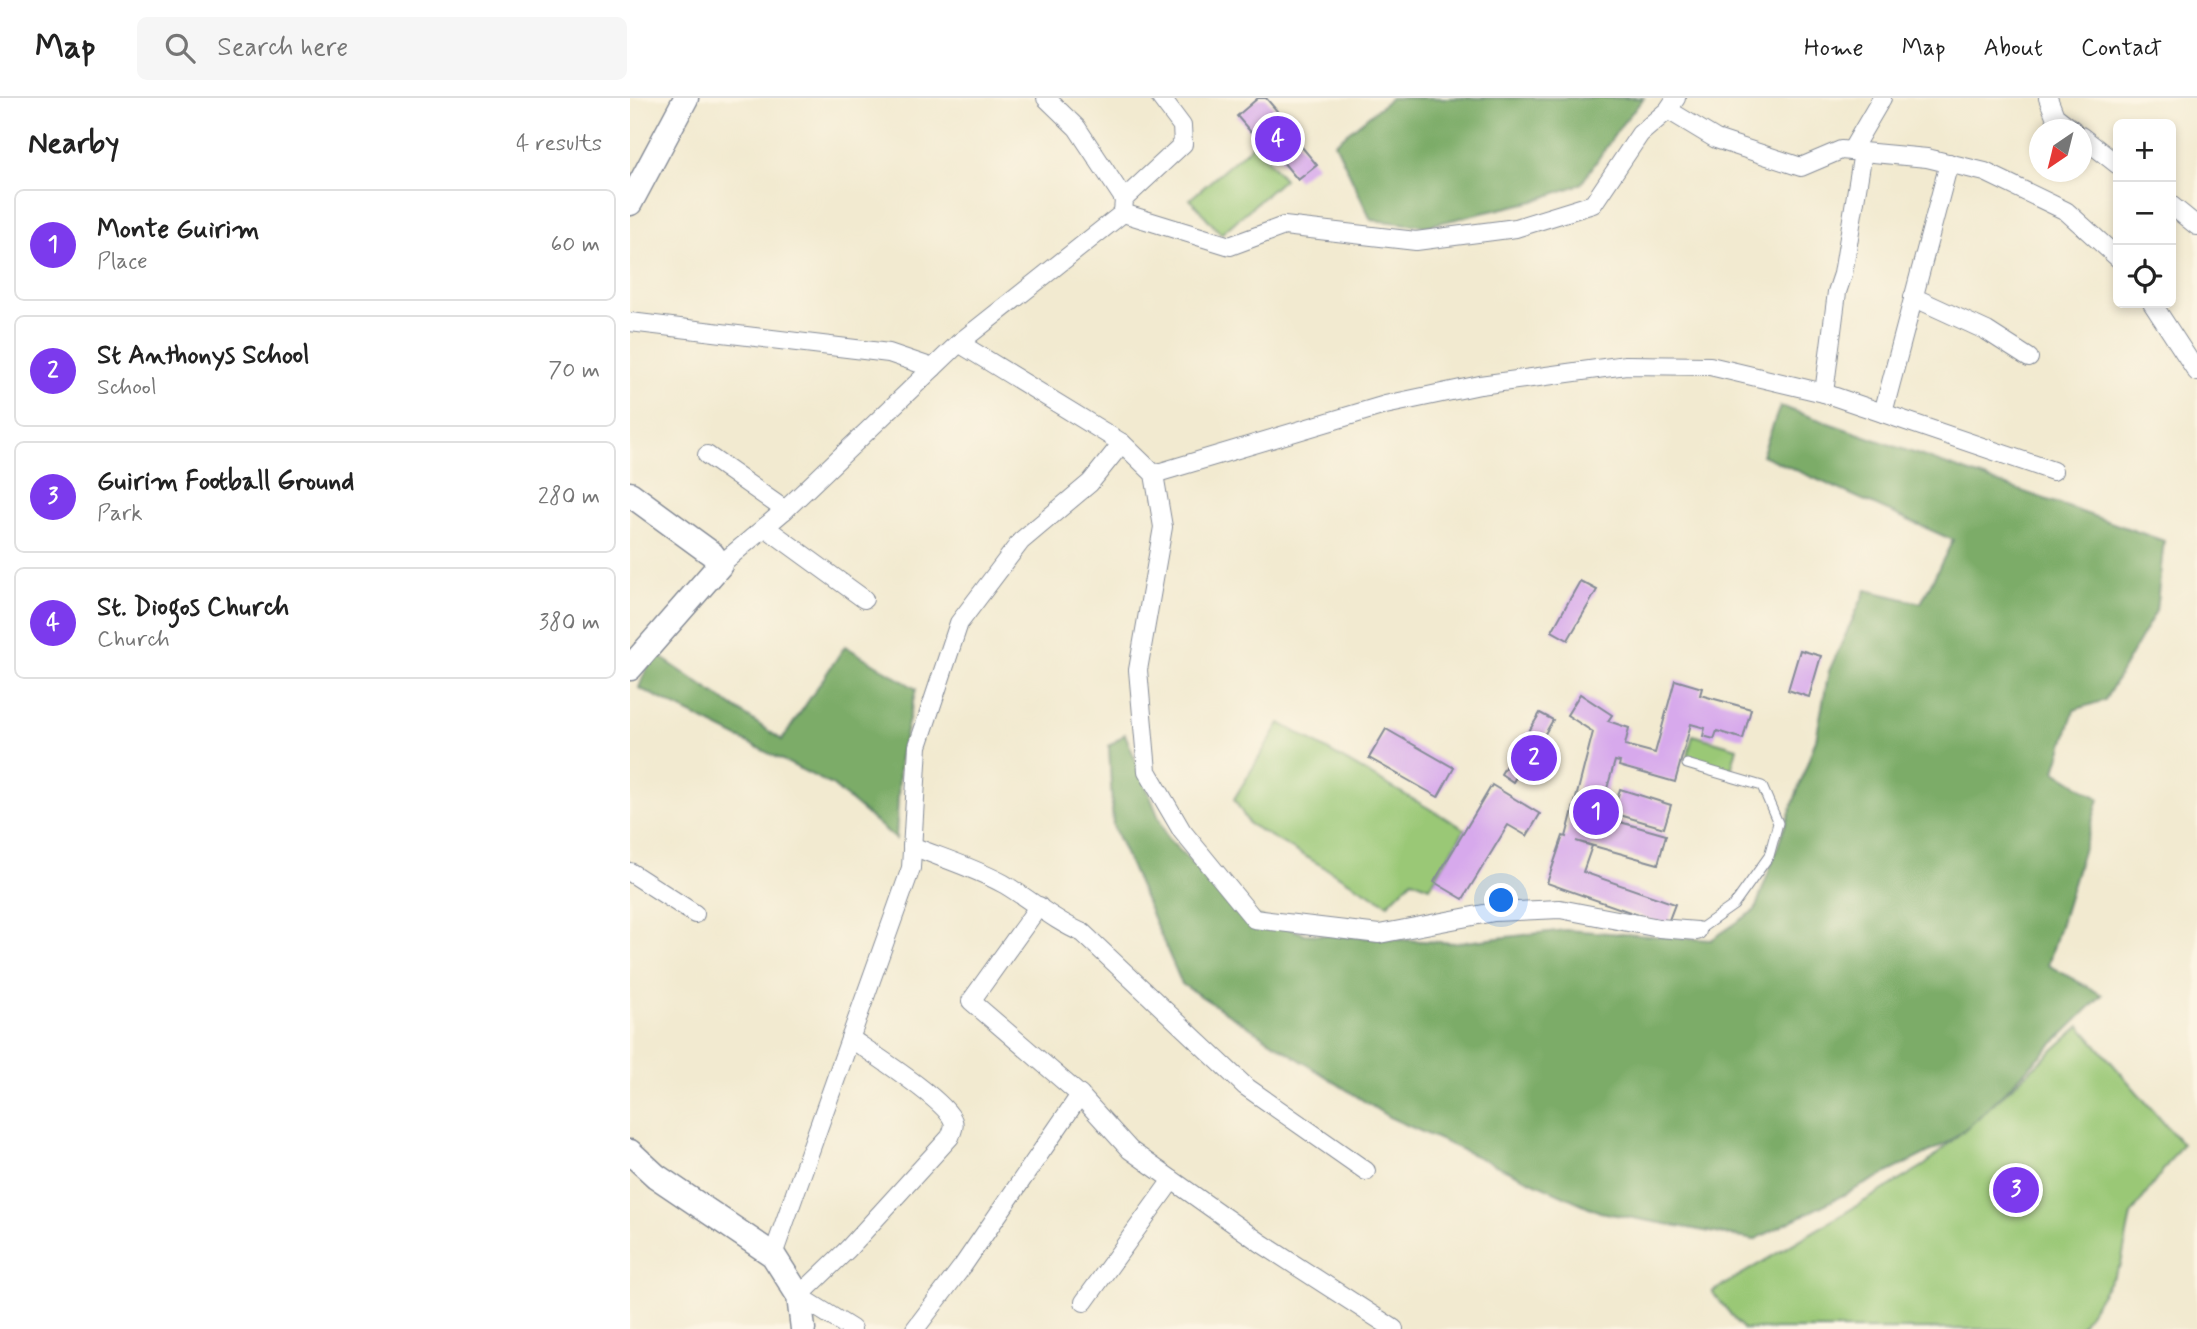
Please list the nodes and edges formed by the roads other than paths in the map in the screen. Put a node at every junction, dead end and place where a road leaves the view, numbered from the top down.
1 (686, 98) edge
2 (1046, 98) edge
3 (1161, 98) edge
4 (1882, 98) edge
5 (2048, 98) edge
6 (1672, 104) edge
7 (2059, 119) edge
8 (2092, 145) edge
9 (1857, 151) junction
10 (2113, 161) edge
11 (1949, 163) junction
12 (630, 203) edge
13 (1123, 206) junction
14 (2176, 209) edge
15 (2197, 226) edge
16 (2113, 253) edge
17 (1913, 297) junction
18 (2155, 308) edge
19 (630, 322) edge
20 (959, 342) junction
21 (2029, 358) dead end
22 (933, 368) junction
23 (2197, 372) edge
24 (1824, 393) junction
25 (1883, 413) junction
26 (1122, 443) junction
27 (707, 455) dead end
28 (2053, 471) dead end
29 (1154, 474) junction
30 (630, 494) edge
31 (785, 510) junction
32 (765, 527) junction
33 (720, 565) junction
34 (864, 599) dead end
35 (630, 668) edge
36 (1687, 764) dead end
37 (912, 846) junction
38 (630, 872) edge
39 (1039, 906) junction
40 (695, 914) dead end
41 (1696, 931) joint
42 (850, 1038) junction
43 (1080, 1095) junction
44 (630, 1152) edge
45 (1366, 1171) dead end
46 (1172, 1180) junction
47 (773, 1255) junction
48 (799, 1296) junction
49 (1084, 1302) dead end
50 (803, 1329) edge
51 (852, 1329) edge
52 (915, 1329) edge
53 (1394, 1329) edge

1 - 12 street
2 - 13 street
3 - 13 street
4 - 9 street
5 - 7 street
6 - 9 street
6 - 13 street
8 - 10 street
9 - 11 street
9 - 24 street
11 - 16 street
11 - 17 street
13 - 20 street
14 - 15 street
17 - 21 street
17 - 25 street
18 - 23 street
19 - 22 street
20 - 22 street
20 - 26 street
22 - 31 street
24 - 25 street
24 - 29 street
25 - 28 street
26 - 29 street
26 - 37 street
27 - 31 street
29 - 41 street
30 - 33 street
31 - 32 street
32 - 33 street
32 - 34 street
33 - 35 street
36 - 41 lane
37 - 39 street
37 - 42 street
38 - 40 street
39 - 43 street
39 - 45 street
42 - 47 street
42 - 48 street
43 - 46 street
43 - 52 street
44 - 47 street
46 - 49 street
46 - 53 street
47 - 48 street
48 - 50 street
48 - 51 street

